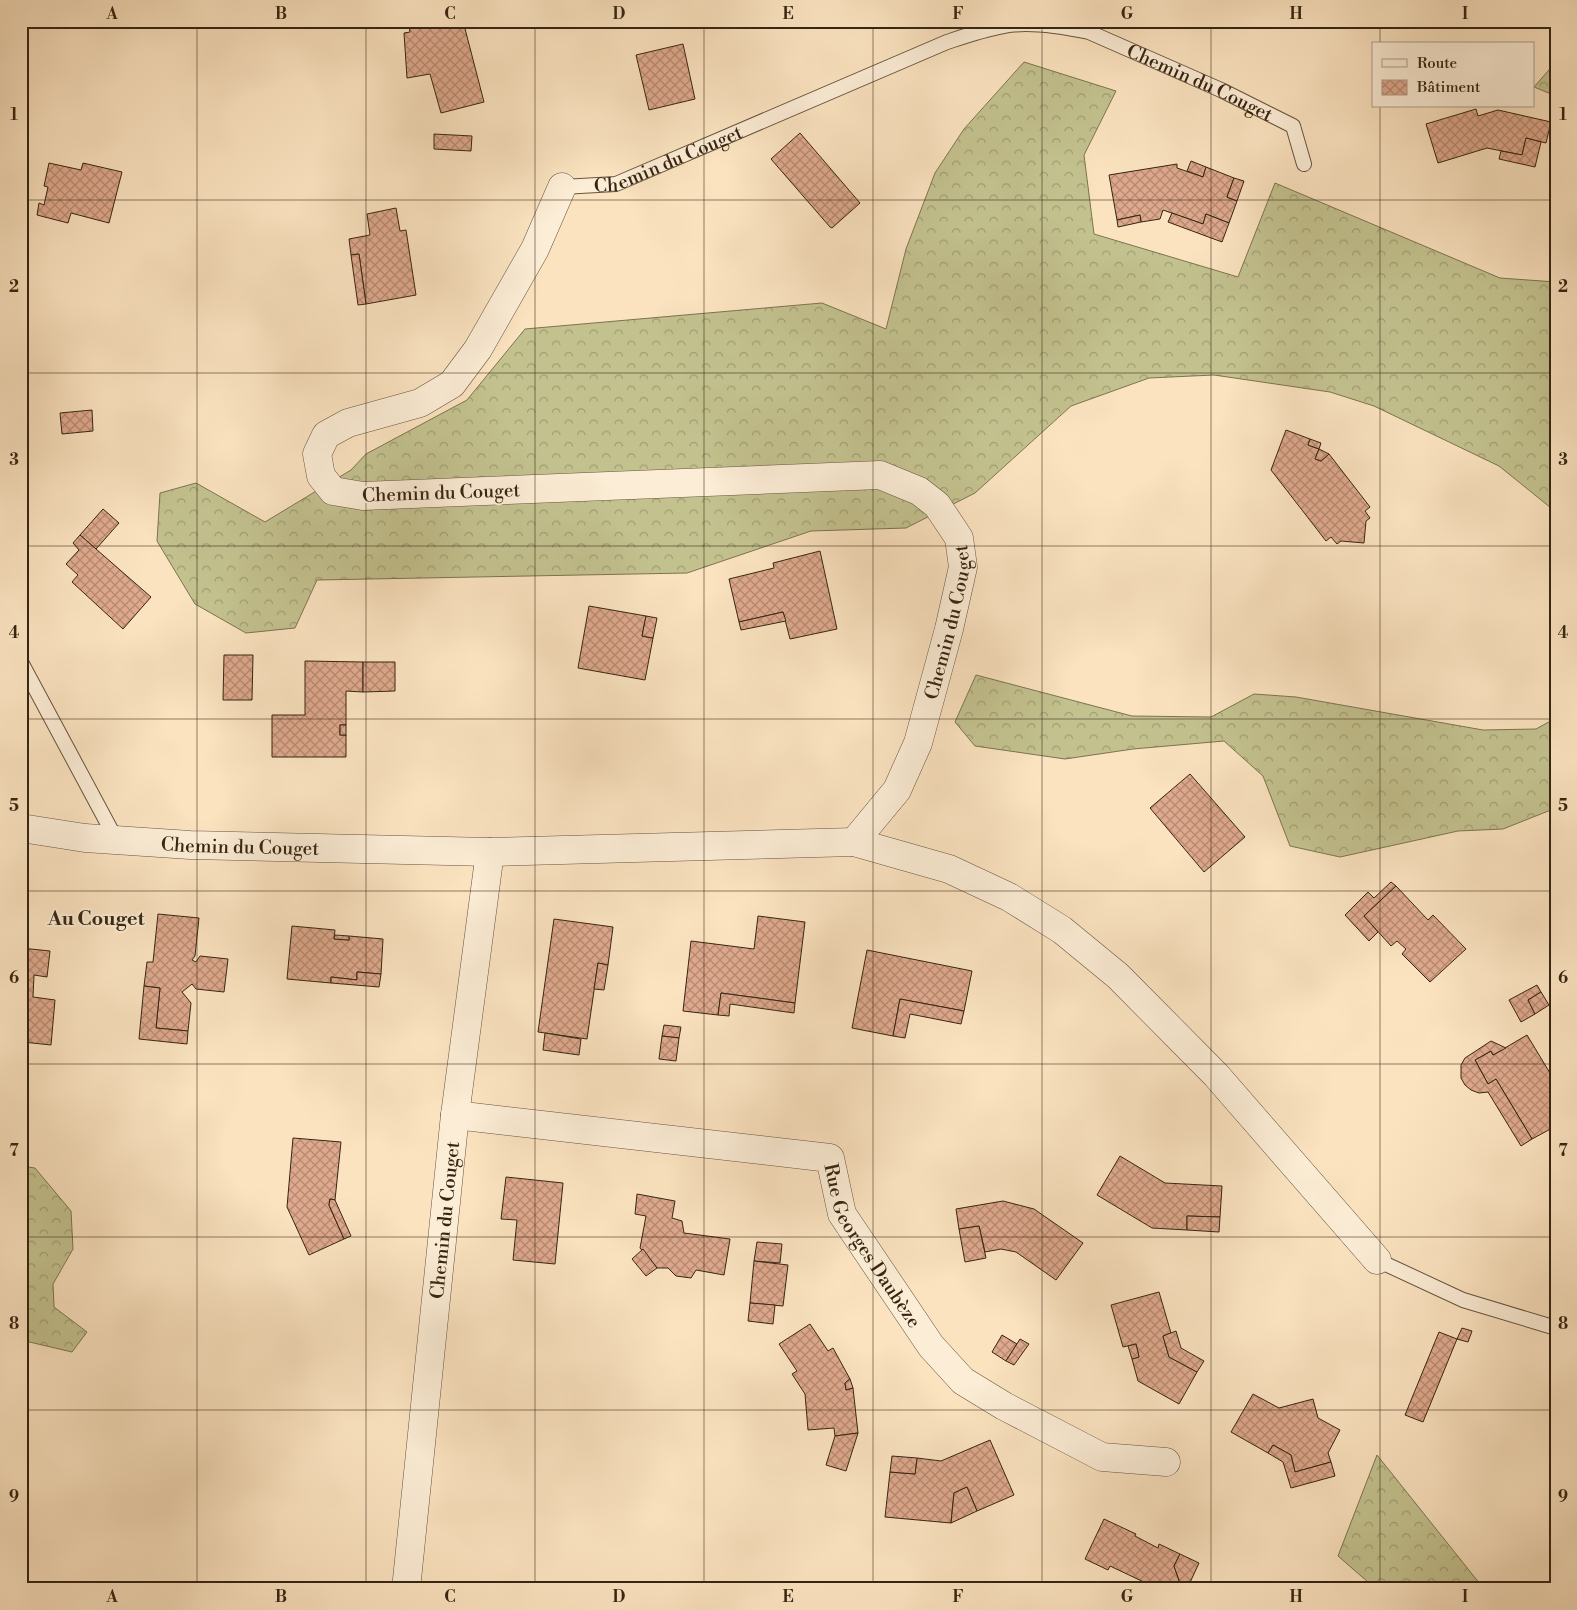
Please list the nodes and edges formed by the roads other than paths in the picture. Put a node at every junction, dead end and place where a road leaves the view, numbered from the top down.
1 (1304, 164) dead end
2 (562, 187) joint
3 (21, 662) edge
4 (21, 828) edge
5 (117, 840) junction
6 (854, 842) junction
7 (490, 852) junction
8 (455, 1115) junction
9 (1377, 1260) joint
10 (1556, 1328) edge
11 (1166, 1462) dead end
12 (406, 1589) edge

1 - 2 lane, Chemin du Couget
2 - 6 street, Chemin du Couget
3 - 5 lane
4 - 5 street, Chemin du Couget
5 - 7 street, Chemin du Couget
6 - 7 street, Chemin du Couget
6 - 9 street
7 - 8 street, Chemin du Couget
8 - 11 street, Rue Georges Daubèze
8 - 12 street, Chemin du Couget
9 - 10 lane

